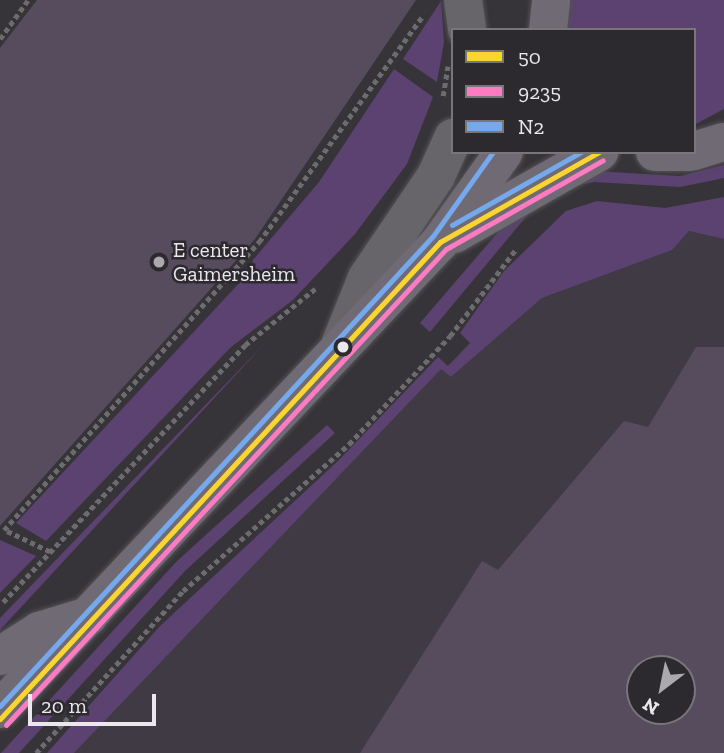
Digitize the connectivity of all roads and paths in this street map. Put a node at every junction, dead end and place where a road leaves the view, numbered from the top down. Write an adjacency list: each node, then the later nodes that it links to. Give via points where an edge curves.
1 (28, 0): 5 (path)
2 (463, 0): 4 (street)
3 (426, 11): 16 (path, via 259,243 4,530)
4 (467, 28)
5 (0, 39)
6 (451, 98): 7 (path, via 443,96)
7 (446, 124): 15 (street, via 436,176 367,278)
8 (724, 142): 9 (main road)
9 (696, 151)
10 (502, 154): 13 (main road)
11 (595, 154): 13 (main road)
12 (525, 239): 21 (path, via 450,336 349,444 183,591)
13 (440, 242): 15 (main road)
14 (325, 279): 16 (path, via 245,345)
15 (340, 345): 18 (main road)
16 (50, 552): 17 (path)
17 (0, 605)
18 (89, 616): 19 (main road, via 39,631); 20 (main road)
19 (0, 656)
20 (3, 710)
21 (36, 753)

